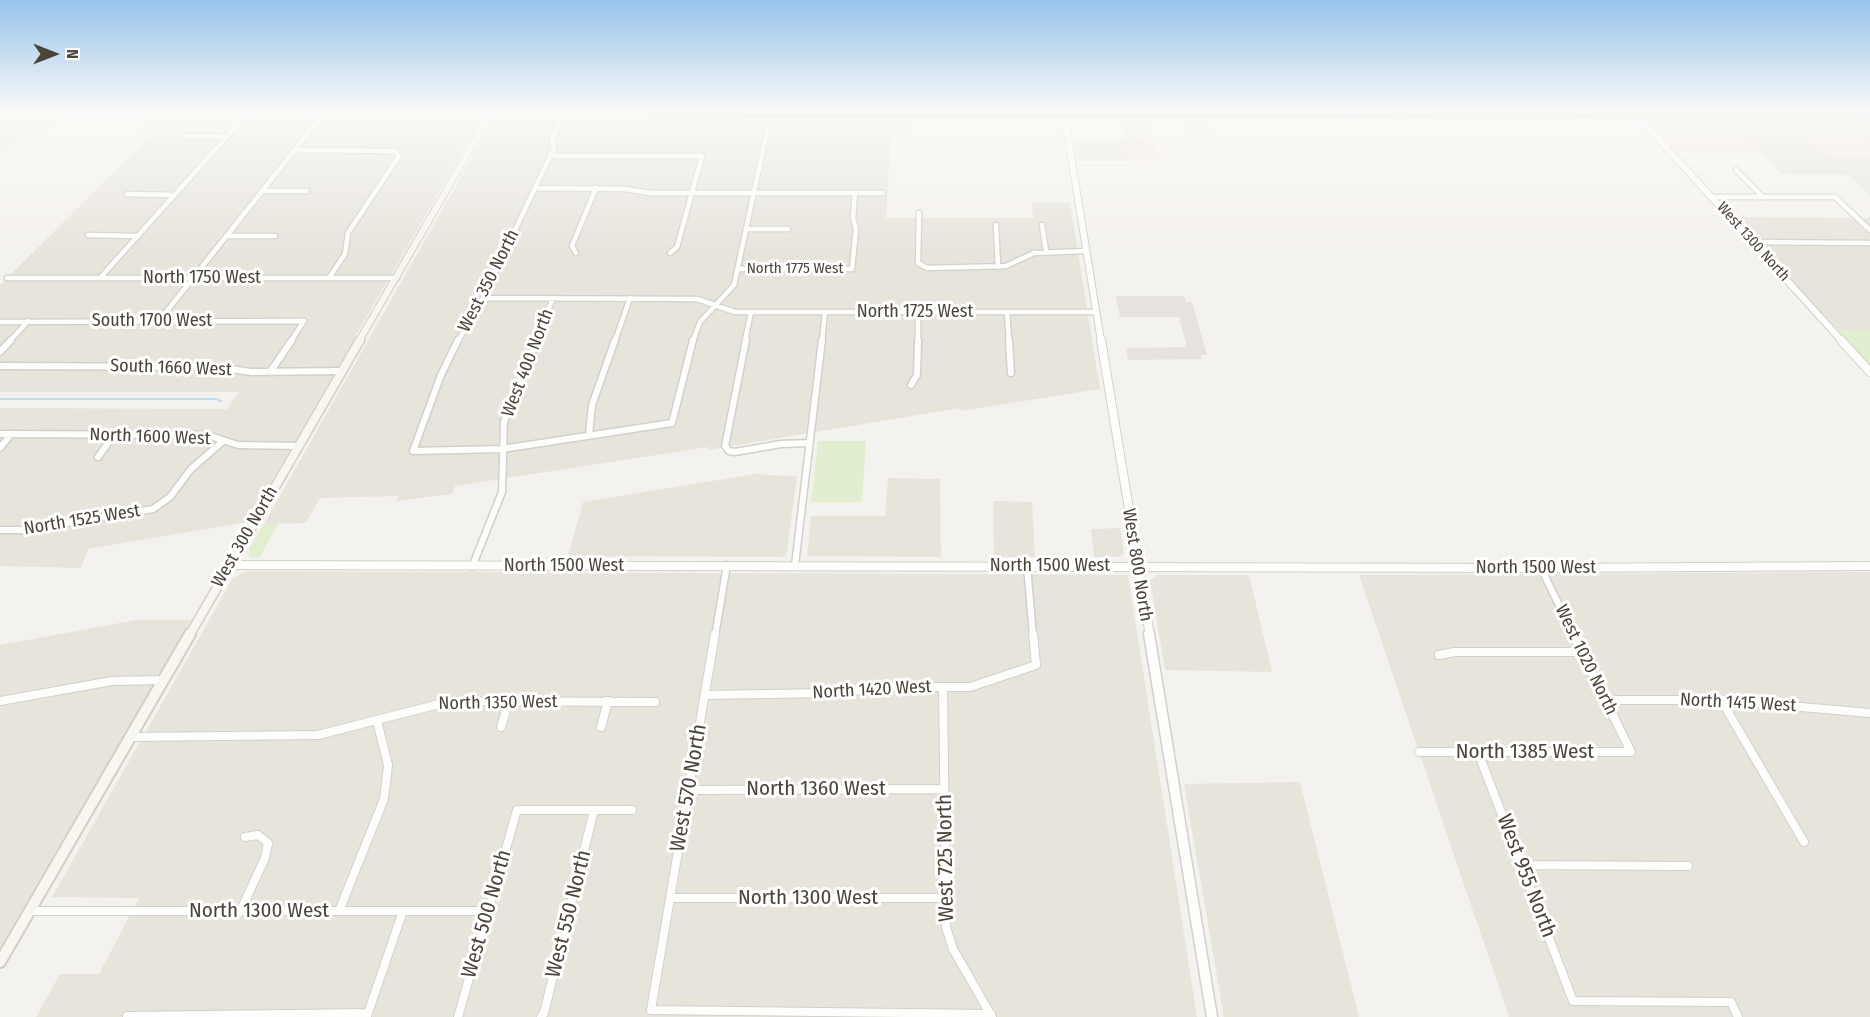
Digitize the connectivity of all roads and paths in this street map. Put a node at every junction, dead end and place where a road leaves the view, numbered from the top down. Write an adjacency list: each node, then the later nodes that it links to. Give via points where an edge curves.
1 (206, 160): 20 (street)
2 (286, 160): 13 (street)
3 (396, 160): 44 (street, via 348,233 345,254)
4 (464, 160): 45 (main road, West 300 North)
5 (548, 160): 11 (street, West 350 North)
6 (701, 160): 15 (street)
7 (761, 160): 16 (street)
8 (1071, 160): 36 (street, West 800 North)
9 (1678, 160): 21 (street, West 1300 North)
10 (1736, 170): 22 (street)
11 (535, 188): 12 (street); 46 (street, West 350 North)
12 (596, 189): 15 (street); 37 (street, via 572,246)
13 (262, 191): 14 (street); 31 (street)
14 (307, 191)
15 (692, 193): 16 (street); 38 (street, via 677,247)
16 (754, 193): 17 (street); 26 (street)
17 (855, 193): 18 (street); 40 (street, North 1775 West, via 852,269)
18 (883, 193)
19 (127, 194): 20 (street)
20 (175, 195): 30 (street)
21 (1711, 197): 22 (street); 33 (street, West 1300 North)
22 (1763, 197): 28 (street, via 1836,197)
23 (919, 213): 39 (street, via 921,266)
24 (996, 225): 39 (street)
25 (1042, 225): 35 (street)
26 (747, 229): 27 (street); 40 (street)
27 (788, 229)
28 (1870, 230)
29 (88, 235): 30 (street)
30 (138, 236): 42 (street)
31 (226, 236): 32 (street); 43 (street)
32 (275, 236)
33 (1752, 242): 34 (street); 62 (street, West 1300 North)
34 (1870, 243)
35 (1046, 251): 36 (street); 39 (street)
36 (1086, 251): 54 (street, West 800 North)
37 (576, 253)
38 (670, 253)
39 (998, 267)
40 (738, 269): 49 (street, via 734,285)
41 (7, 278): 42 (street, North 1750 West)
42 (100, 278): 43 (street, North 1750 West)
43 (193, 278): 44 (street, North 1750 West); 56 (street)
44 (329, 278): 45 (street, North 1750 West)
45 (397, 278): 60 (main road, West 300 North)
46 (483, 298): 47 (street); 73 (street, West 350 North, via 467,322 432,397 413,451)
47 (553, 298): 48 (street); 73 (street, West 400 North, via 504,422)
48 (630, 298): 49 (street, via 697,299); 68 (street, via 592,405)
49 (716, 306): 50 (street, North 1725 West); 68 (street, via 707,311 696,328 672,423)
50 (751, 312): 51 (street, North 1725 West); 70 (street, via 726,446 735,452)
51 (825, 312): 52 (street, North 1725 West); 70 (street)
52 (918, 312): 53 (street, North 1725 West); 64 (street, via 917,375)
53 (1007, 312): 54 (street, North 1725 West); 63 (street)
54 (1096, 312): 80 (street, West 800 North)
55 (28, 321): 56 (street, South 1700 West); 57 (street, South 1700 West); 58 (street)
56 (159, 321): 61 (street, South 1700 West, via 304,321)
57 (0, 322)
58 (0, 352)
59 (0, 366): 61 (street, South 1660 West, via 217,367)
60 (343, 371): 61 (street, South 1660 West); 71 (main road, West 300 North)
61 (270, 372)
62 (1870, 372)
63 (1011, 373)
64 (911, 385)
65 (0, 434): 66 (street, North 1600 West)
66 (11, 434): 67 (street, North 1600 West); 72 (street)
67 (114, 435): 69 (street, North 1600 West, via 207,435); 74 (street)
68 (589, 435): 73 (street)
69 (224, 441): 71 (street, North 1600 West, via 238,445); 75 (street, North 1525 West, via 194,466 170,500 153,509 23,530)
70 (810, 443): 78 (street)
71 (298, 446): 76 (main road, West 300 North)
72 (0, 448)
73 (502, 449): 82 (street, West 400 North, via 502,492)
74 (98, 457)
75 (0, 530)
76 (229, 565): 82 (street, North 1500 West); 86 (main road, West 300 North)
77 (727, 565): 78 (street, North 1500 West); 82 (street, North 1500 West); 88 (street, West 570 North)
78 (795, 565): 79 (street, North 1500 West)
79 (1027, 566): 80 (street, North 1500 West); 87 (street, North 1420 West, via 1036,665 970,687)
80 (1137, 566): 83 (street, North 1500 West); 124 (street, West 800 North)
81 (1870, 566): 83 (street, North 1500 West)
82 (472, 567)
83 (1541, 568): 84 (street, West 1020 North)
84 (1583, 652): 85 (street); 89 (street, West 1020 North)
85 (1439, 655)
86 (163, 680): 91 (street, via 112,681); 99 (main road, West 300 North)
87 (943, 687): 88 (street, North 1420 West); 103 (street, West 725 North)
88 (705, 694): 104 (street, West 570 North)
89 (1606, 699): 90 (street, North 1415 West); 102 (street, West 1020 North)
90 (1722, 700): 95 (street, North 1415 West); 108 (street)
91 (0, 701)
92 (509, 701): 93 (street, North 1350 West); 96 (street, North 1350 West, via 421,705); 97 (street)
93 (608, 701): 94 (street, North 1350 West); 98 (street)
94 (655, 702)
95 (1870, 713)
96 (377, 721): 99 (street, North 1350 West, via 318,735); 114 (street, via 388,765 384,800)
97 (501, 727)
98 (602, 727)
99 (130, 737): 113 (main road, West 300 North)
100 (1419, 752): 101 (street, North 1385 West)
101 (1478, 752): 102 (street, North 1385 West); 109 (street, West 955 North)
102 (1631, 752)
103 (944, 789): 104 (street, North 1360 West); 112 (street, West 725 North)
104 (688, 790): 111 (street, West 570 North)
105 (594, 810): 106 (street); 116 (street, West 500 North, via 517,810); 123 (street, West 550 North)
106 (632, 810)
107 (245, 837): 117 (street, via 258,835 268,843)
108 (1804, 842)
109 (1521, 866): 110 (street); 125 (street, West 955 North, via 1573,1001 1731,1002)
110 (1688, 866)
111 (670, 898): 112 (street, North 1300 West); 120 (street, West 570 North, via 651,1010)
112 (946, 898): 120 (street, West 725 North, via 946,927 953,949)
113 (29, 911): 117 (street, North 1300 West); 118 (main road, West 300 North)
114 (339, 911): 115 (street, North 1300 West); 117 (street, North 1300 West)
115 (403, 911): 116 (street, North 1300 West); 119 (street)
116 (489, 911): 122 (street, West 500 North)
117 (240, 912)
118 (0, 962)
119 (367, 1015): 121 (street)
120 (992, 1015)
121 (127, 1016)
122 (458, 1017)
123 (541, 1017)
124 (1212, 1017)
125 (1738, 1017)

